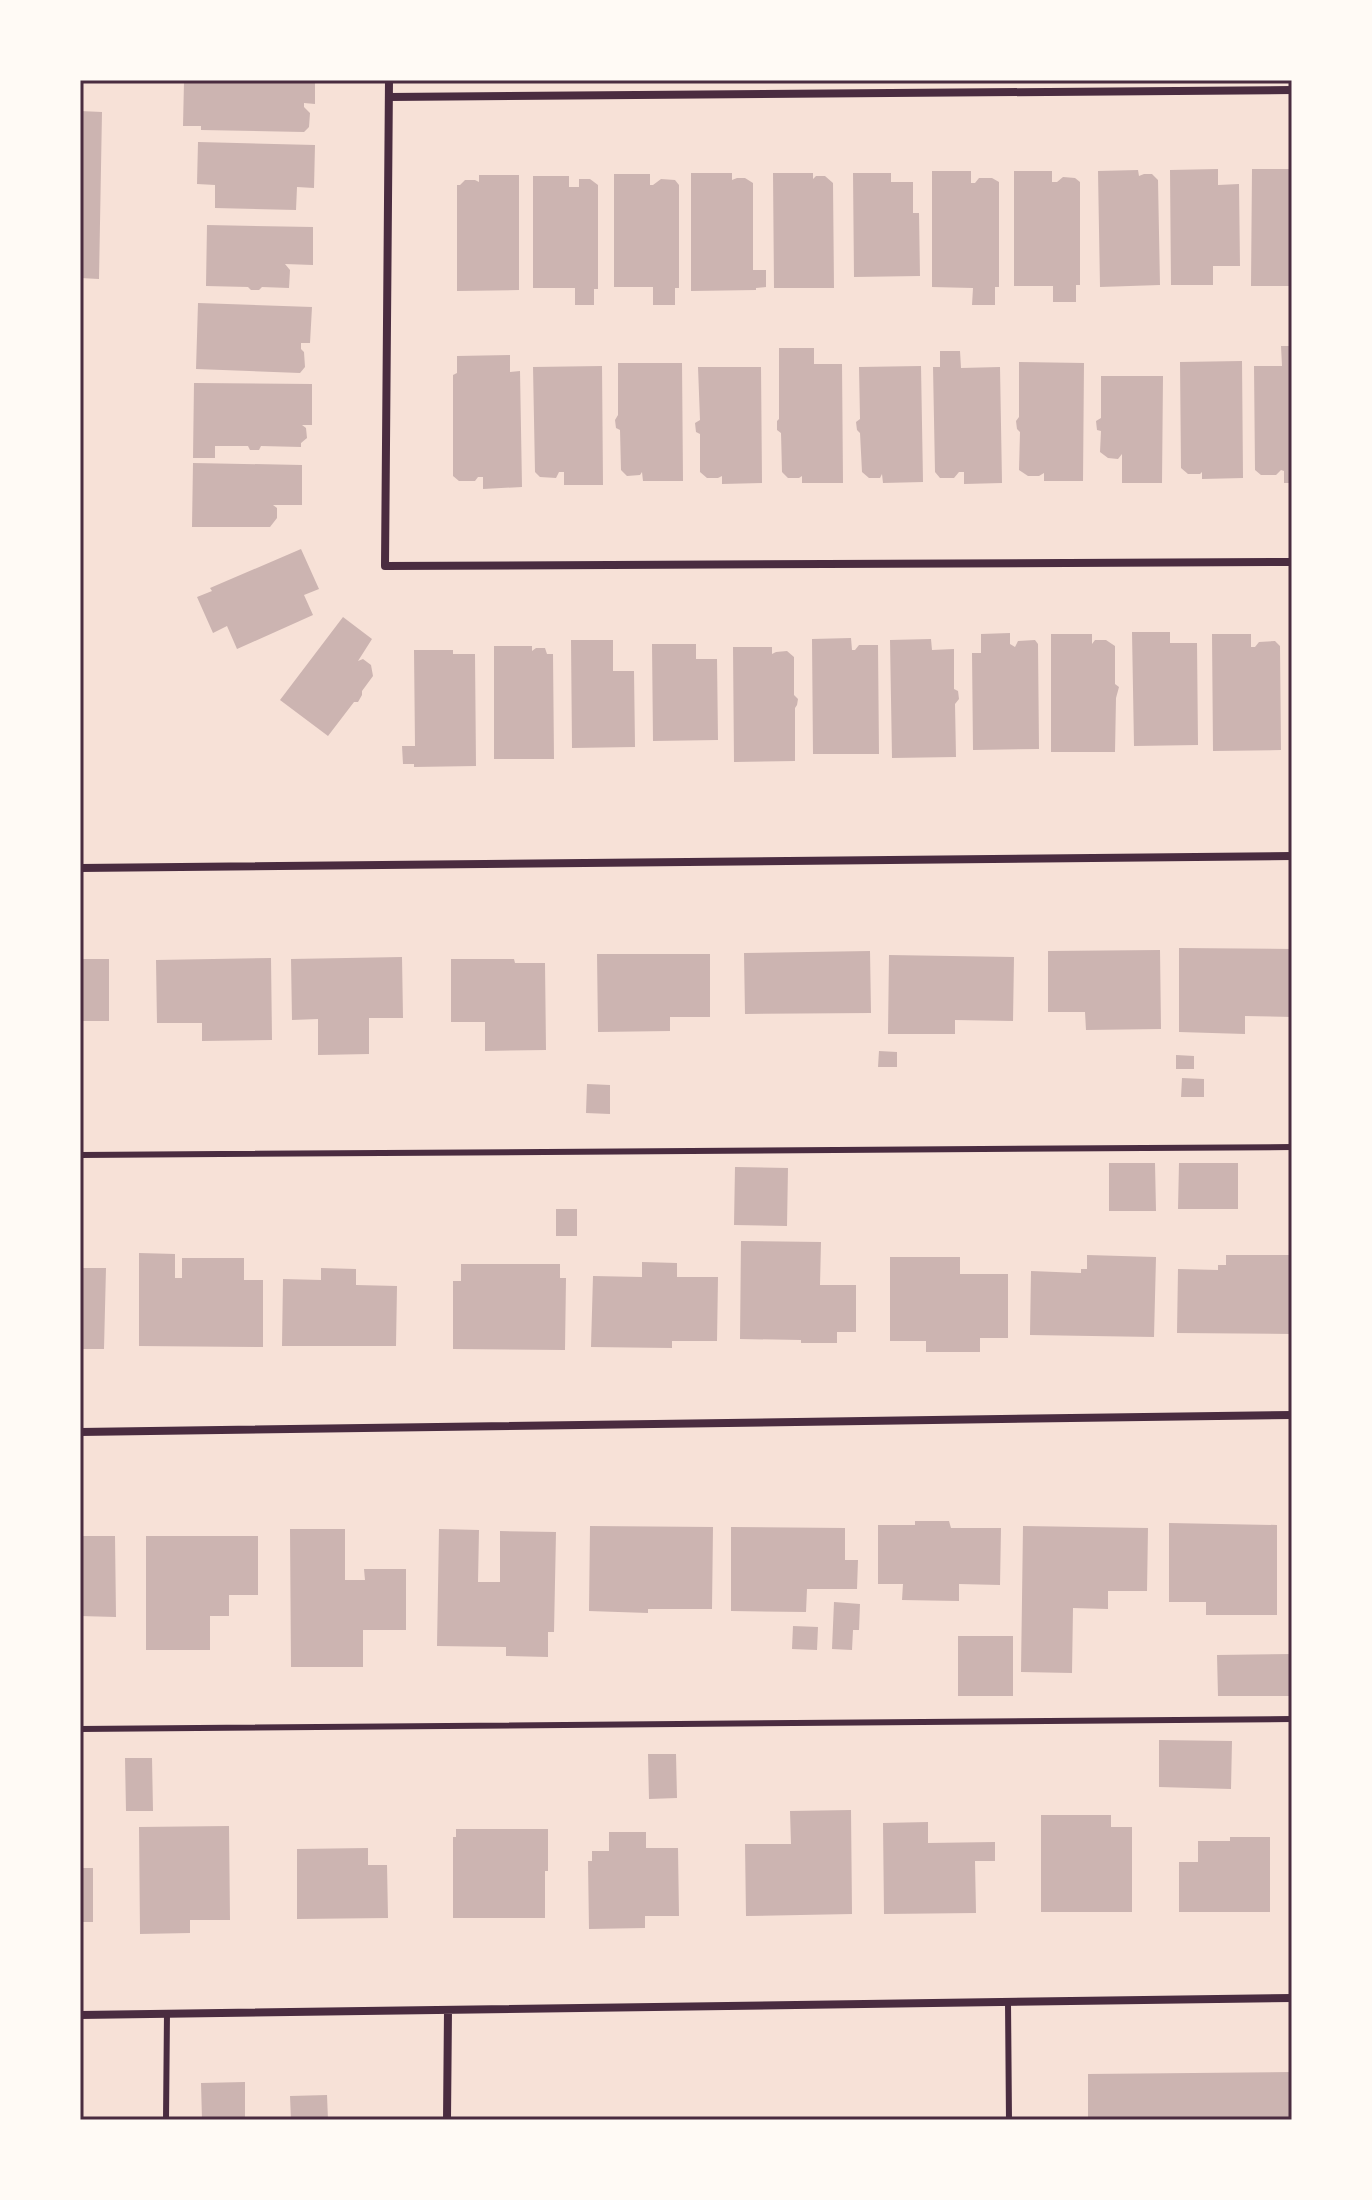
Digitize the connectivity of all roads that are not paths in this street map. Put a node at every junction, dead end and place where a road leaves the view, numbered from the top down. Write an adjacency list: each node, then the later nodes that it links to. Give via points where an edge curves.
1 (389, 80): 3 (street)
2 (1292, 90): 3 (street)
3 (389, 97): 4 (street, via 385,566)
4 (1292, 562)
5 (1292, 856): 6 (street)
6 (80, 868)
7 (1292, 1147): 8 (lane)
8 (80, 1155)
9 (1292, 1415): 10 (street)
10 (80, 1432)
11 (1292, 1719): 12 (lane)
12 (80, 1729)
13 (1292, 1998): 14 (street)
14 (1008, 2002): 15 (street); 20 (lane)
15 (448, 2010): 16 (street); 19 (street)
16 (167, 2013): 17 (street); 18 (lane)
17 (80, 2015)
18 (166, 2120)
19 (447, 2120)
20 (1009, 2120)

